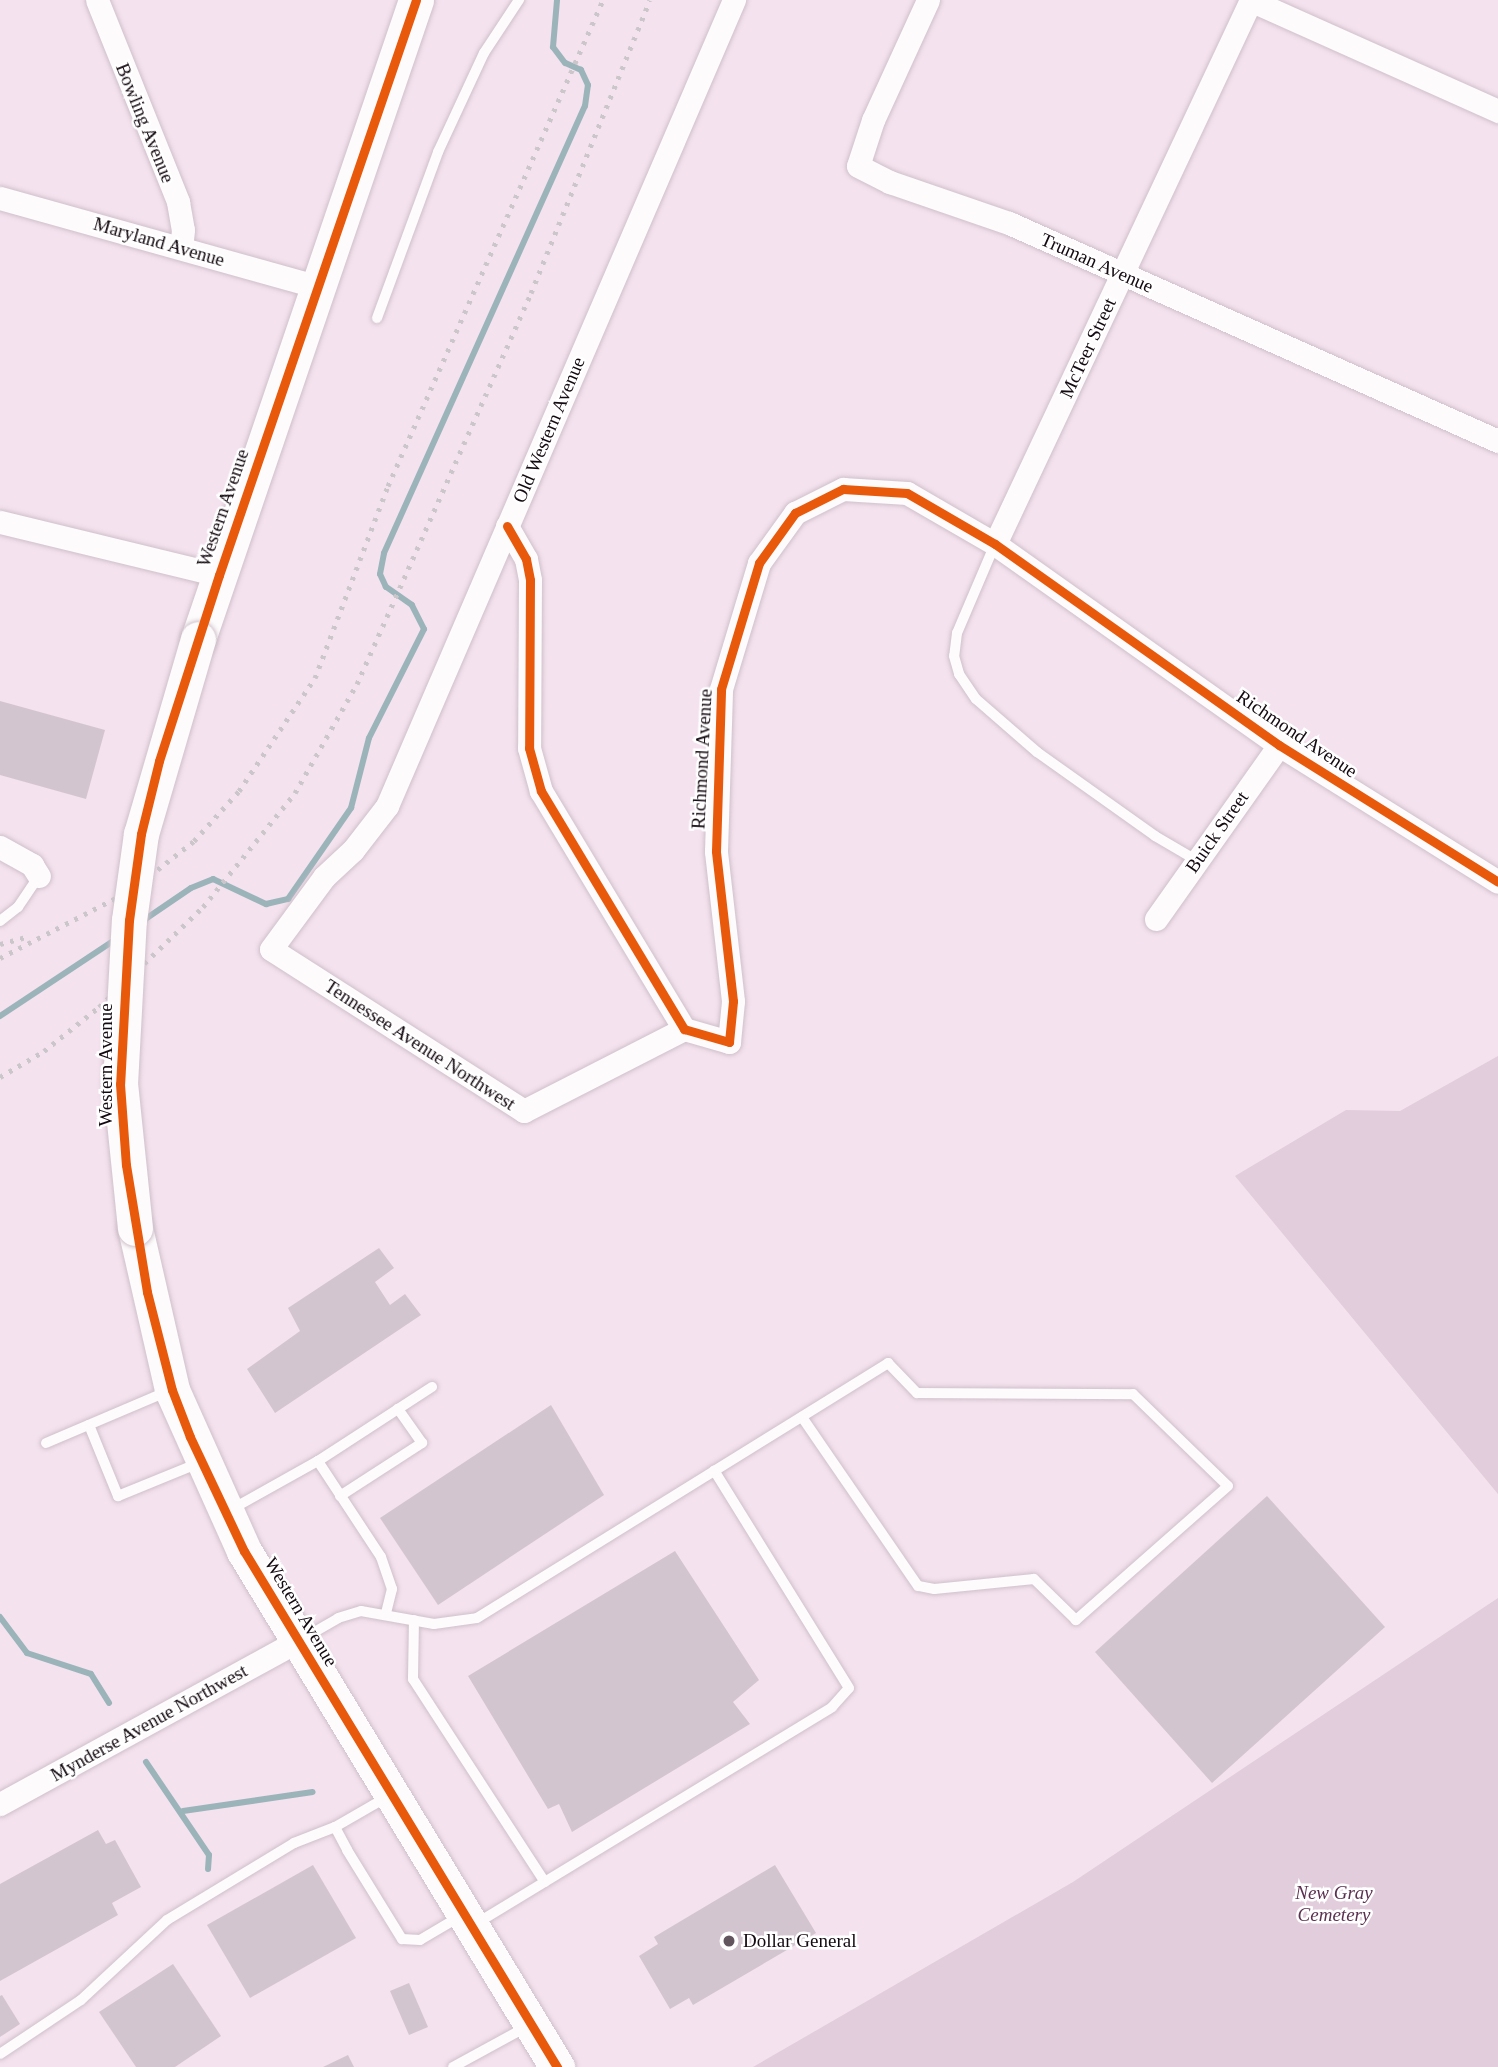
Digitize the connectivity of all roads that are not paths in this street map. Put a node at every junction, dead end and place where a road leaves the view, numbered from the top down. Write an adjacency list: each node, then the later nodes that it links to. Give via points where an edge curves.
1 (97, 0): 9 (street, Bowling Avenue, via 177,202 183,230)
2 (416, 0): 11 (main road, Western Avenue)
3 (520, 0): 12 (lane, via 484,53 438,152)
4 (734, 0): 15 (street, Old Western Avenue)
5 (928, 0): 10 (street, Truman Avenue, via 873,120 858,166 890,182 1009,223)
6 (1250, 0): 7 (street); 10 (street, McTeer Street)
7 (1498, 111)
8 (0, 198): 9 (street, Maryland Avenue)
9 (181, 248): 11 (street, Maryland Avenue)
10 (1123, 274): 13 (street, Truman Avenue); 16 (street, McTeer Street)
11 (318, 287): 17 (main road, Western Avenue)
12 (377, 318)
13 (1498, 441)
14 (0, 522): 17 (street)
15 (507, 526): 25 (street, Old Western Avenue, via 387,806 353,850 324,877); 26 (street, via 526,559 530,580 529,748 541,792)
16 (995, 544): 18 (street, Richmond Avenue); 20 (lane, via 957,633 954,656 959,674 976,699 1037,752); 26 (street, Richmond Avenue, via 907,493 843,489 794,513 759,563 721,689 716,851 733,1001 729,1042)
17 (219, 575): 28 (main road, Western Avenue, bridge, via 144,822 129,919 120,1084 135,1228)
18 (1279, 745): 20 (street, Buick Street); 22 (street, Richmond Avenue)
19 (0, 847): 21 (street, via 32,865)
20 (1196, 860): 23 (street, Buick Street)
21 (39, 876): 24 (lane, via 18,907)
22 (1498, 883)
23 (1156, 919)
24 (0, 921)
25 (271, 949): 26 (street, Tennessee Avenue Northwest, via 524,1111)
26 (684, 1029)
27 (432, 1387): 29 (lane)
28 (172, 1390): 31 (lane); 34 (main road, Western Avenue)
29 (398, 1409): 33 (lane); 36 (lane, via 422,1443)
30 (802, 1417): 30 (lane, via 888,1363 918,1393 1133,1394 1228,1486 1076,1620 1034,1579 934,1589 918,1586); 35 (lane)
31 (89, 1425): 32 (lane); 34 (lane, via 118,1496)
32 (46, 1443)
33 (318, 1461): 36 (lane); 37 (lane)
34 (202, 1462): 37 (main road, Western Avenue)
35 (714, 1470): 39 (lane, via 477,1618 447,1624); 44 (lane, via 849,1688 832,1707)
36 (340, 1496): 38 (lane, via 381,1557 392,1590)
37 (226, 1513): 40 (main road, Western Avenue)
38 (386, 1613): 39 (lane); 40 (lane, via 360,1611 338,1618)
39 (414, 1620): 44 (lane, via 413,1679)
40 (298, 1642): 41 (main road, Western Avenue); 42 (street, Mynderse Avenue Northwest)
41 (392, 1794): 43 (lane); 45 (main road, Western Avenue)
42 (0, 1804)
43 (335, 1827): 45 (lane, via 402,1938 420,1940); 47 (lane, via 293,1843 167,1920 81,2000)
44 (544, 1882): 45 (lane)
45 (467, 1920): 46 (main road, Western Avenue)
46 (531, 2025): 48 (lane); 50 (main road, Western Avenue)
47 (0, 2054)
48 (470, 2063): 49 (lane)
49 (453, 2067)
50 (558, 2067)

